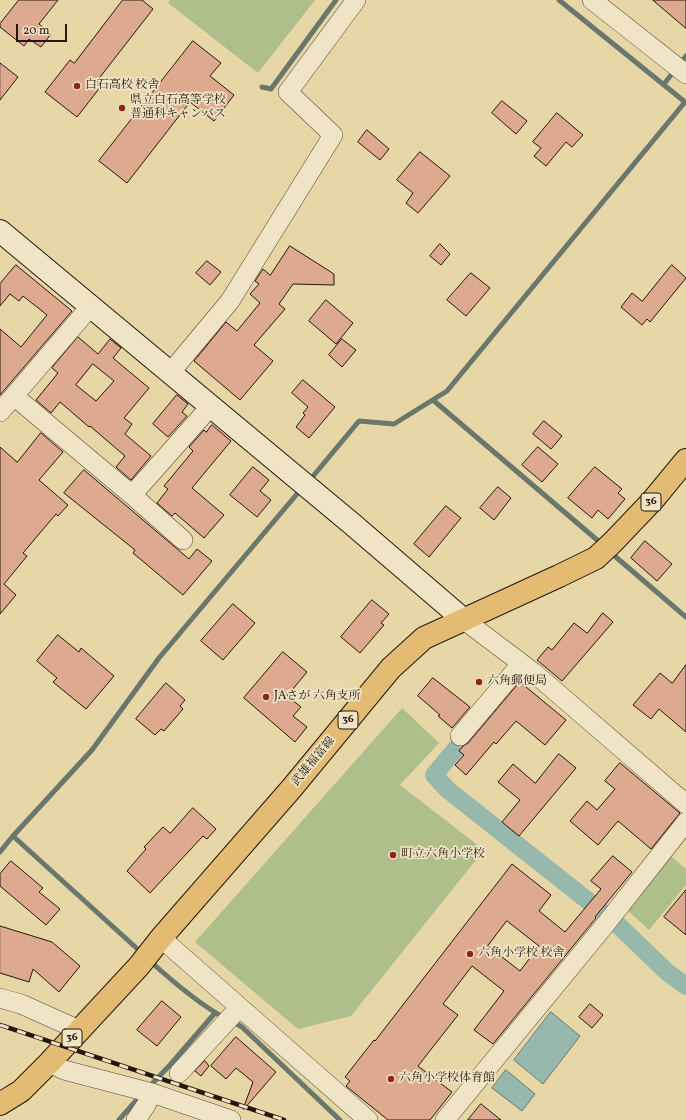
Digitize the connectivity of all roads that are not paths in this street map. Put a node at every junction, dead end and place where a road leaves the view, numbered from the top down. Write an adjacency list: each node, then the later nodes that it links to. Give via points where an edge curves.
1 (356, 0): 6 (street, via 288,92 333,135 230,301)
2 (592, 0): 3 (street)
3 (680, 69)
4 (0, 232): 5 (street)
5 (90, 307): 6 (street); 7 (street)
6 (170, 373): 8 (street)
7 (14, 396): 9 (street); 11 (street)
8 (210, 407): 11 (street); 13 (street)
9 (0, 412)
10 (686, 460): 13 (main road, 武雄福富線 / 36, via 653,500 596,558)
11 (132, 495): 12 (street)
12 (183, 540)
13 (464, 620): 14 (street); 18 (main road, 武雄福富線 / 36, via 424,638 391,668)
14 (527, 668): 15 (street); 16 (street)
15 (460, 736)
16 (686, 804)
17 (686, 822): 29 (street, via 605,925)
18 (157, 944): 20 (street); 21 (main road, 武雄福富線 / 36)
19 (0, 998): 21 (street, via 21,1004)
20 (237, 1010): 23 (street); 28 (street)
21 (79, 1030): 22 (main road, 武雄福富線 / 36)
22 (50, 1063): 24 (street, via 64,1070); 25 (main road, 武雄福富線 / 36, via 21,1091)
23 (179, 1073)
24 (145, 1091): 26 (street, via 146,1105); 27 (street)
25 (0, 1104)
26 (136, 1120)
27 (231, 1120)
28 (368, 1120)
29 (444, 1120)

